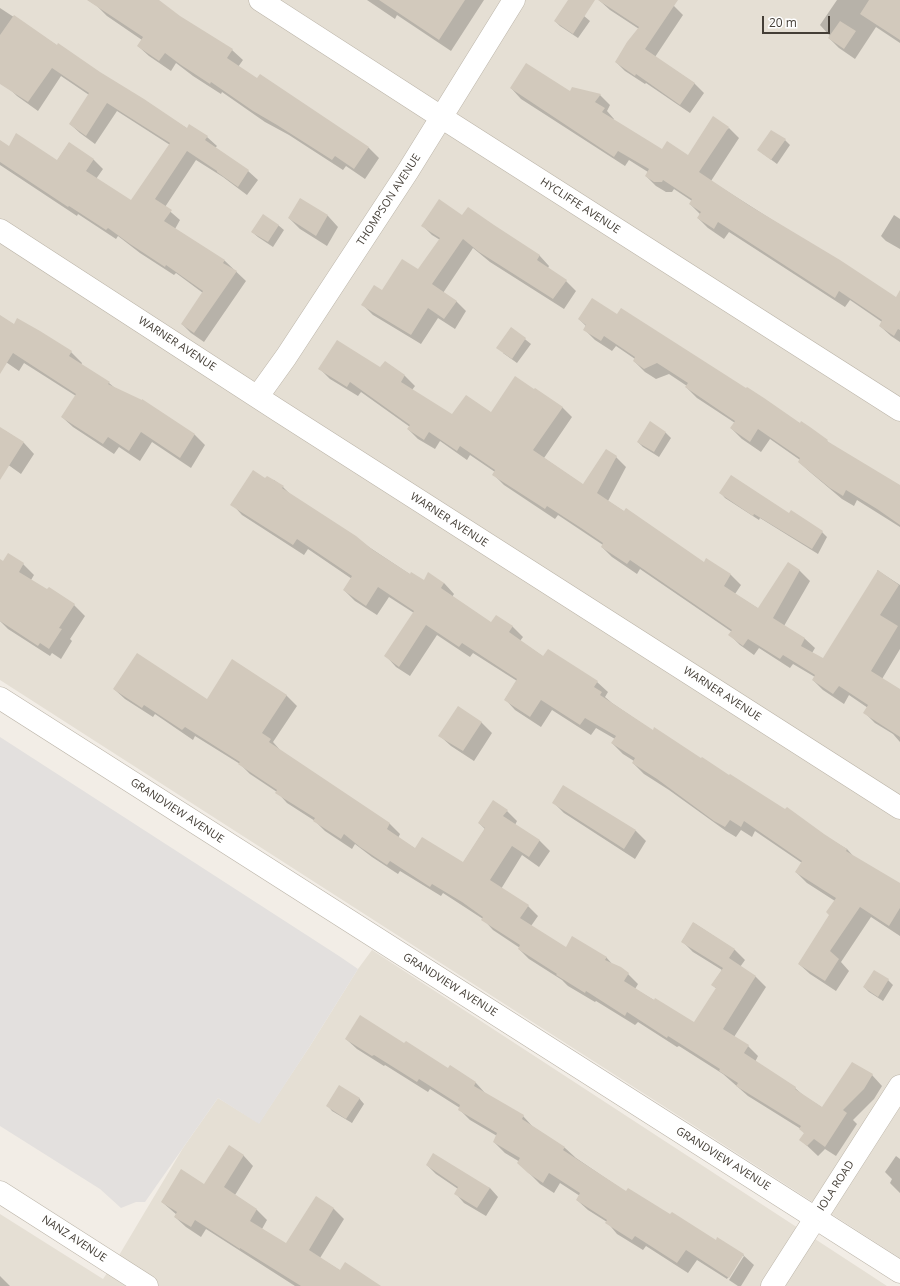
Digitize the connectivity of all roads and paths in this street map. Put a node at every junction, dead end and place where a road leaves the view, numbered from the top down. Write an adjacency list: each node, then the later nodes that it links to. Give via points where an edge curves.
1 (260, 0): 3 (street, HYCLIFFE AVENUE)
2 (514, 0): 3 (street, THOMPSON AVENUE)
3 (441, 117): 5 (street, THOMPSON AVENUE, via 291,351); 6 (street, HYCLIFFE AVENUE)
4 (0, 230): 5 (street, WARNER AVENUE)
5 (258, 396): 8 (street, WARNER AVENUE)
6 (900, 410)
7 (0, 698): 11 (street, GRANDVIEW AVENUE)
8 (900, 808)
9 (900, 1086): 11 (street, IOLA ROAD)
10 (0, 1192): 13 (street, NANZ AVENUE)
11 (816, 1218): 12 (street, GRANDVIEW AVENUE); 14 (street, IOLA ROAD)
12 (900, 1272)
13 (147, 1286)
14 (772, 1286)

